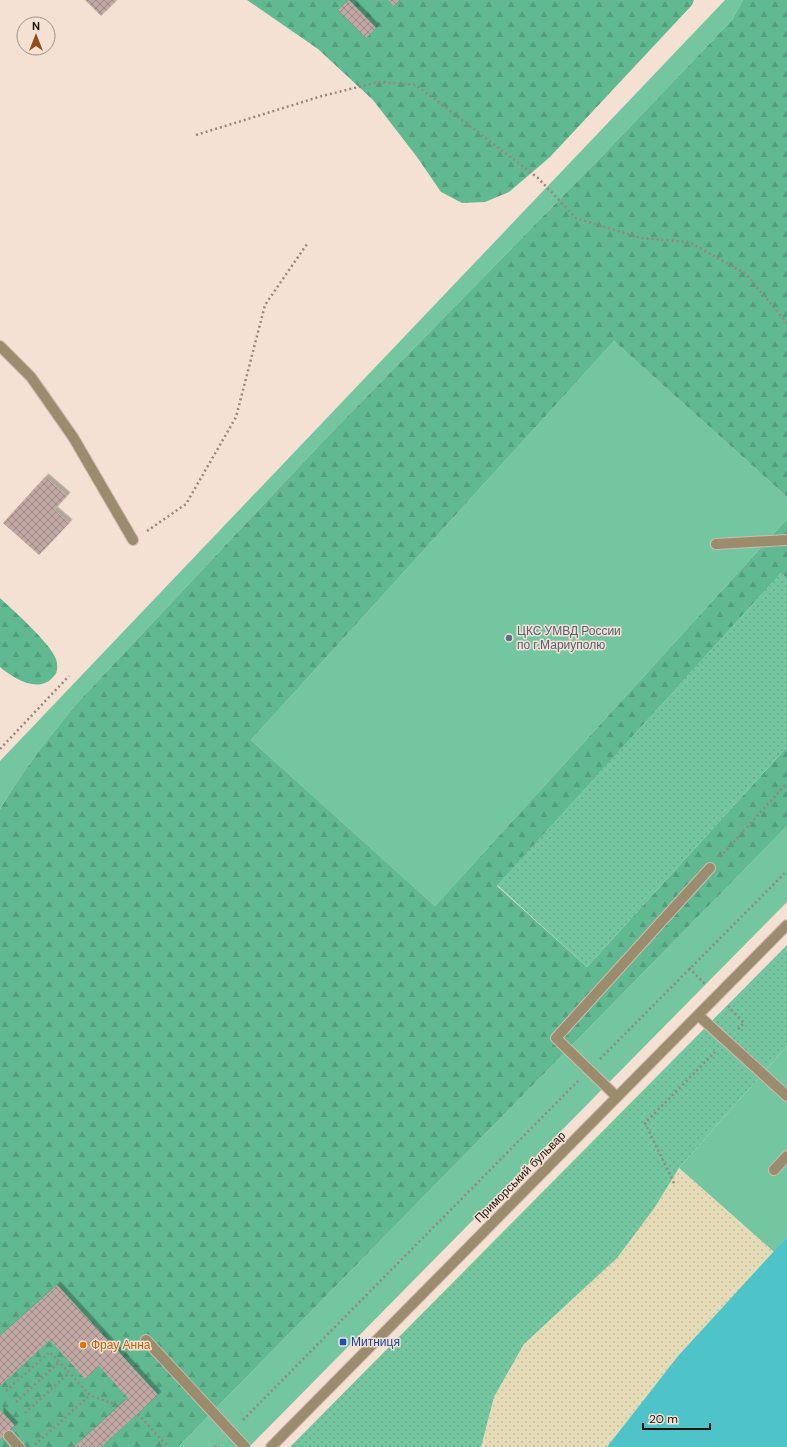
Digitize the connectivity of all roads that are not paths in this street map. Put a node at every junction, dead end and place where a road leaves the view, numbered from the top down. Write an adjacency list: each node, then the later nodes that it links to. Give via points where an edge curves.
1 (0, 346): 2 (street, via 31,377 73,437)
2 (133, 540)
3 (787, 540): 4 (street)
4 (716, 544)
5 (710, 868): 9 (street, via 556,1038)
6 (787, 925): 7 (street, Приморський бульвар)
7 (698, 1015): 8 (street); 9 (street, Приморський бульвар)
8 (787, 1096)
9 (617, 1097): 16 (street, Приморський бульвар)
10 (787, 1156): 11 (street)
11 (774, 1170)
12 (146, 1340): 15 (street)
13 (9, 1436): 14 (street)
14 (19, 1447)
15 (245, 1447)
16 (271, 1447)

